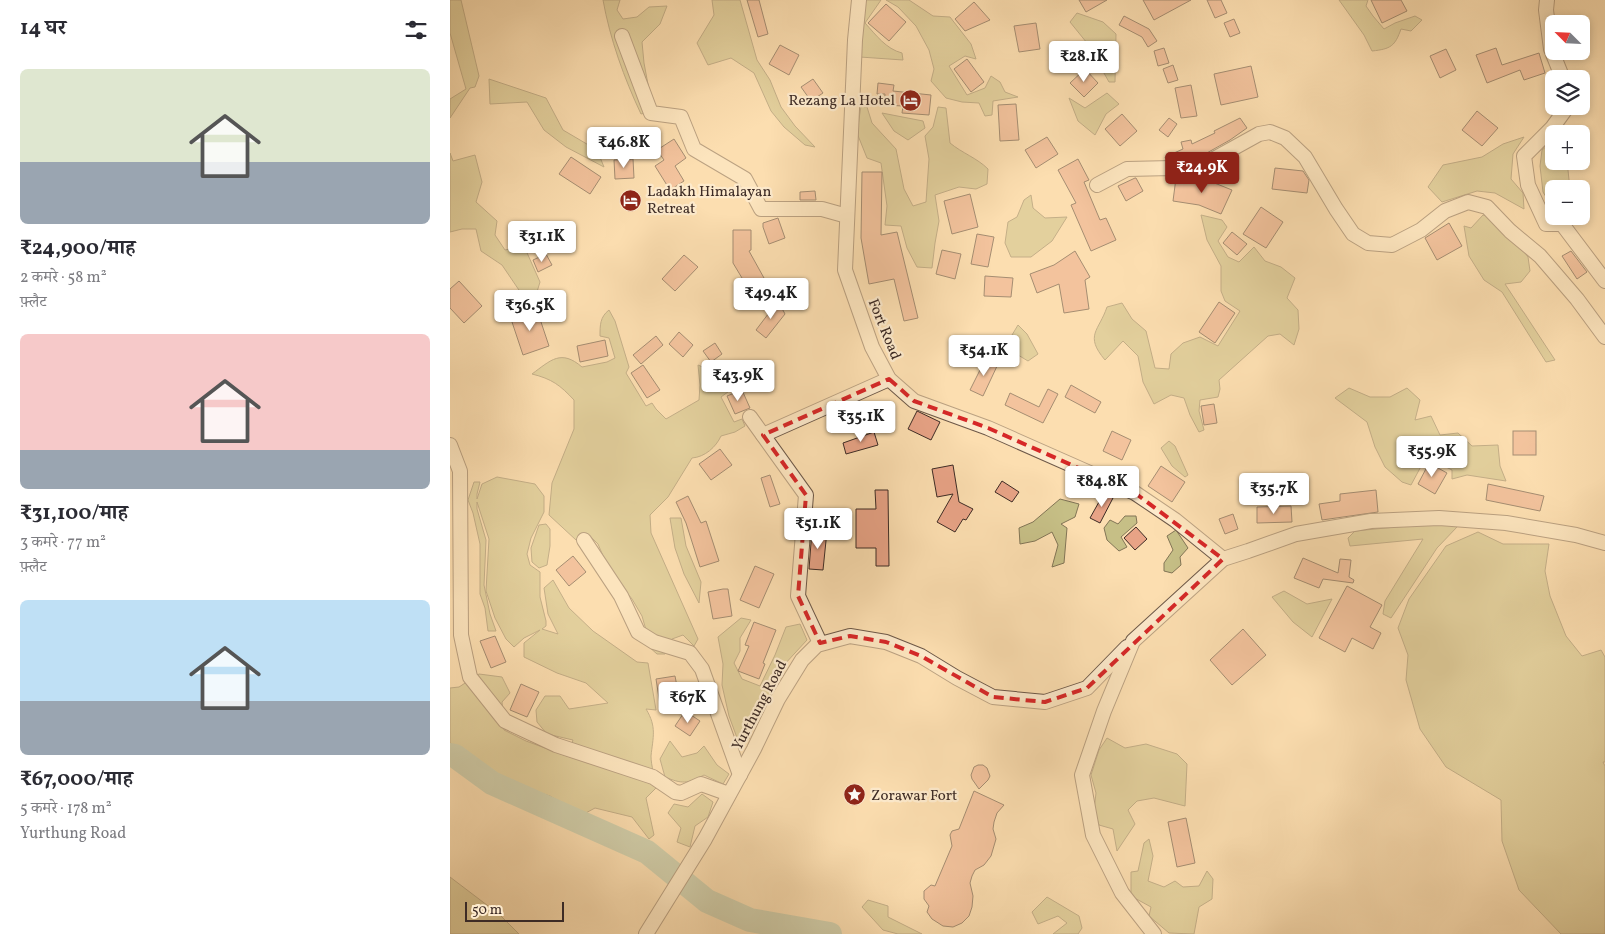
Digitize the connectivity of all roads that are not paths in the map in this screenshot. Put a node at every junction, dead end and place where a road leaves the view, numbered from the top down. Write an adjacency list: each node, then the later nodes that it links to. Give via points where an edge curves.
1 (858, 0): 7 (street, Fort Road)
2 (1547, 0): 4 (street, via 1551,49)
3 (622, 36): 7 (street, via 651,113 681,117 694,148 745,179 761,209 822,208)
4 (1559, 70)
5 (1561, 115): 8 (street, via 1524,156 1528,185 1546,224 1562,224)
6 (1098, 186): 9 (street, via 1127,169 1194,170 1259,134 1270,132 1285,138 1305,157 1353,234 1368,243 1392,245 1421,230 1445,210 1468,202 1487,207 1540,256)
7 (847, 216): 10 (street, Fort Road, via 845,270 872,347)
8 (1605, 281)
9 (1605, 337)
10 (889, 379): 12 (street); 16 (street, Fort Road, via 914,401 988,428 1135,493 1175,520)
11 (750, 417): 12 (street)
12 (763, 435): 18 (street, via 806,495 798,596)
13 (450, 445): 20 (street, via 460,471 461,635 470,676 505,721 556,745 653,777 675,792 682,794 701,784)
14 (584, 540): 19 (street, via 621,596 638,632 654,642 690,653 702,669)
15 (1605, 543): 16 (street, via 1506,523 1439,518 1371,521 1296,534)
16 (1222, 559): 17 (street)
17 (1133, 641): 18 (street, via 1087,688 1045,702 992,697 920,656 886,642 850,636); 22 (street, via 1082,776 1093,835 1122,893)
18 (820, 643): 19 (street, Yurthung Road, via 802,660 778,699)
19 (740, 775): 20 (street, Yurthung Road)
20 (729, 794): 21 (street, Yurthung Road)
21 (646, 934)
22 (1154, 934)

